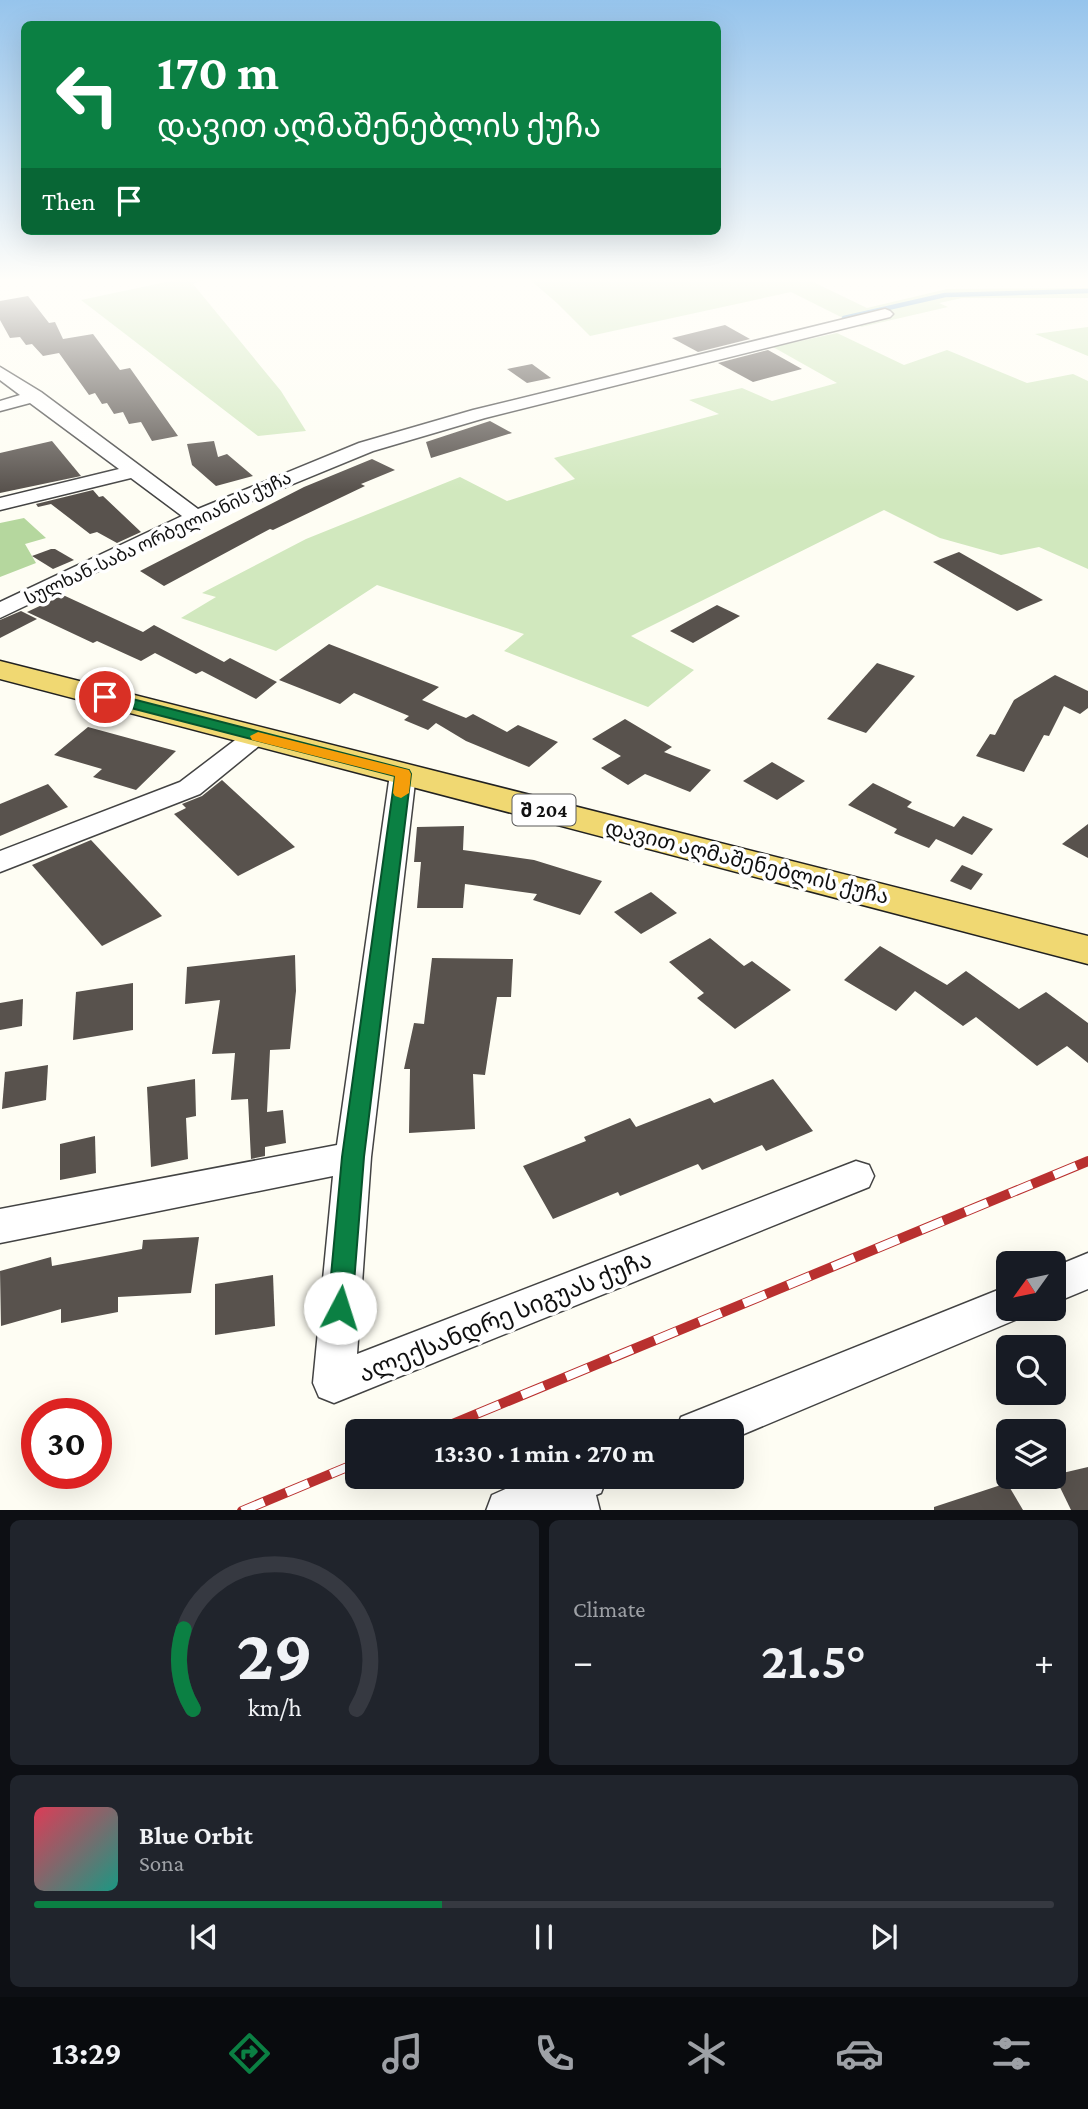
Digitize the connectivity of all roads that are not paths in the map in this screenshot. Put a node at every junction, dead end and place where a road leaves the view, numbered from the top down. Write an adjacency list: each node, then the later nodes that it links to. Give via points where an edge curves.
1 (741, 349): 7 (street, სულხან-საბა ორბელიანის ქუჩა, via 467,417 366,447)
2 (0, 372): 3 (street)
3 (35, 396): 4 (street); 5 (street)
4 (0, 406)
5 (136, 471): 6 (street); 7 (street)
6 (0, 505)
7 (196, 517): 8 (street, სულხან-საბა ორბელიანის ქუჩა)
8 (0, 611)
9 (0, 670): 10 (main road, დავით აღმაშენებლის ქუჩა / შ 204)
10 (257, 736): 11 (main road, დავით აღმაშენებლის ქუჩა / შ 204); 12 (street, via 190,788)
11 (403, 774): 13 (main road, დავით აღმაშენებლის ქუჩა / შ 204); 14 (street, ალექსანდრე სიგუას ქუჩა)
12 (0, 862)
13 (1088, 950)
14 (353, 1157): 15 (street, ალექსანდრე სიგუას ქუჩა, via 334,1383); 16 (street)
15 (856, 1176)
16 (0, 1226)
17 (1088, 1271): 18 (street)
18 (1066, 1280)
19 (996, 1309): 20 (street)
20 (728, 1419)
21 (578, 1490): 22 (street)
22 (508, 1510)

